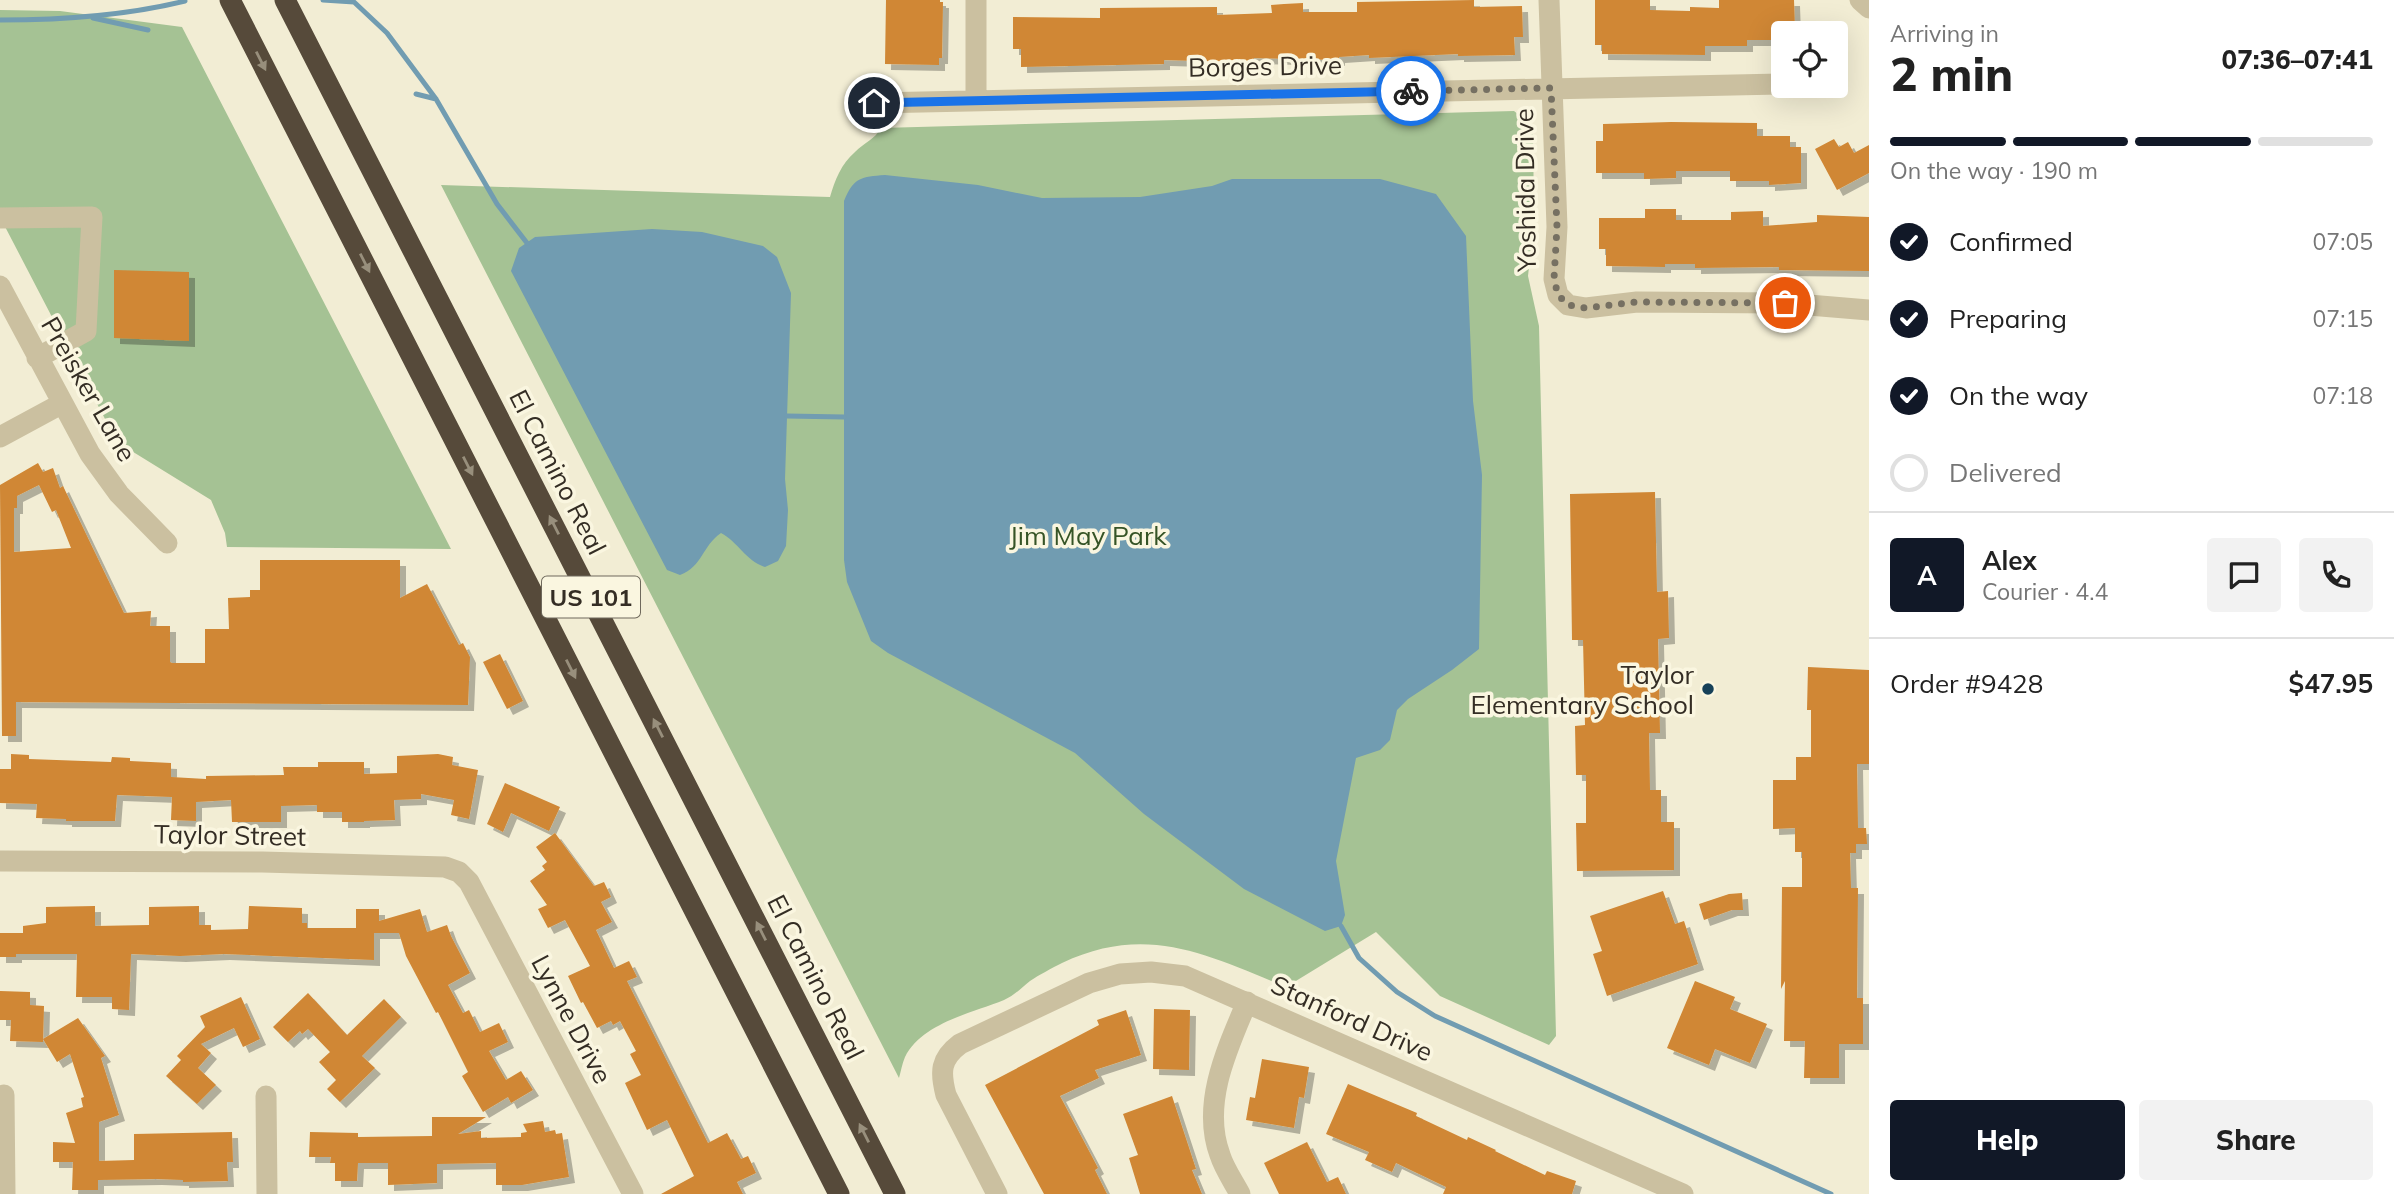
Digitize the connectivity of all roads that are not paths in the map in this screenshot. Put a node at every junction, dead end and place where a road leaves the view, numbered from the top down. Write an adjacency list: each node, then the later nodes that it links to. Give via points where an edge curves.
1 (230, 0): 26 (highway, US 101, one-way to 26)
2 (285, 0): 27 (highway, El Camino Real / US 101, one-way to 2)
3 (976, 0): 9 (street)
4 (1549, 0): 8 (street, Yoshida Drive)
5 (1860, 0): 6 (street)
6 (1869, 8)
7 (1771, 84): 8 (street, Borges Drive)
8 (1551, 88): 9 (street, Borges Drive); 13 (street, Yoshida Drive, via 1557,227 1554,279 1558,295 1568,305 1785,303)
9 (976, 101): 10 (street, Borges Drive)
10 (874, 103)
11 (0, 218): 14 (street, via 92,217 86,331)
12 (0, 286): 14 (street, Preisker Lane)
13 (1869, 310)
14 (37, 358): 15 (street, Preisker Lane)
15 (61, 404): 16 (street); 17 (street, Preisker Lane, via 119,494)
16 (0, 437)
17 (167, 543)
18 (0, 861): 19 (street, Taylor Street, via 445,867)
19 (459, 872): 25 (street, Lynne Drive, via 469,882)
20 (1247, 1002): 28 (street, Stanford Drive, via 1185,976 1120,974 1089,983 950,1051 942,1065 946,1095); 29 (street, via 1218,1079 1213,1119 1220,1157); 30 (street, Stanford Drive)
21 (4, 1095): 23 (street)
22 (267, 1096): 24 (street)
23 (5, 1194)
24 (267, 1194)
25 (633, 1194)
26 (839, 1194)
27 (895, 1194)
28 (997, 1194)
29 (1240, 1194)
30 (1683, 1194)

